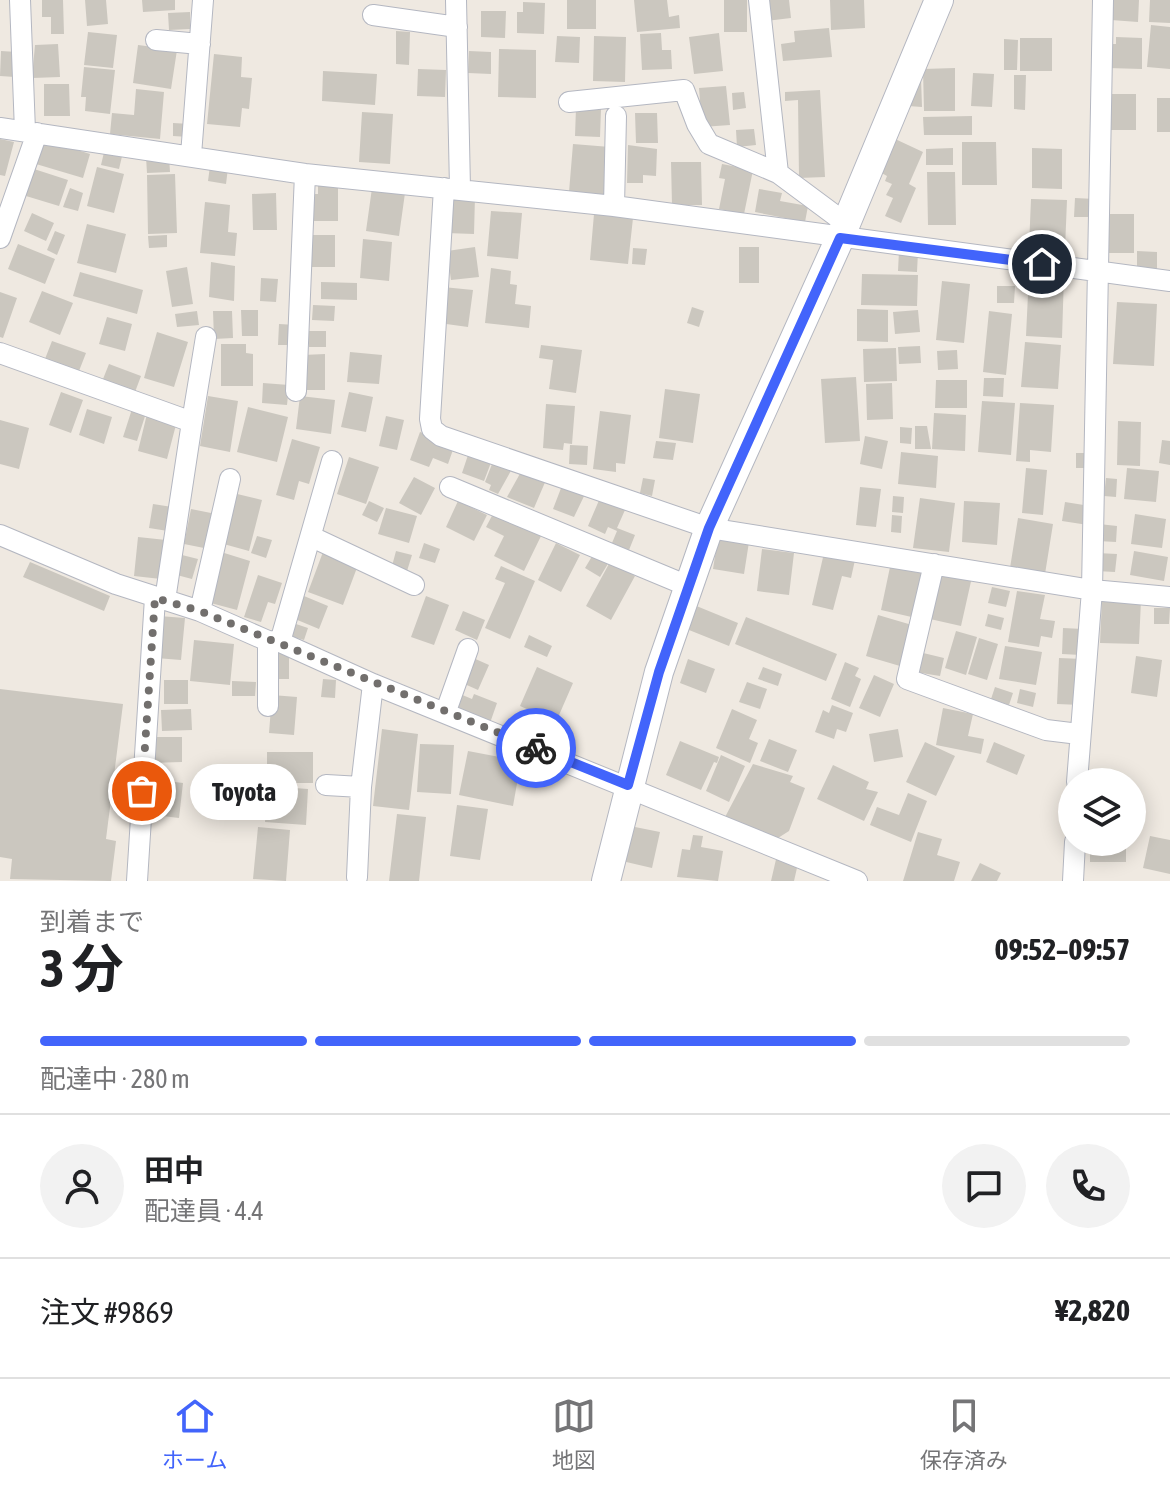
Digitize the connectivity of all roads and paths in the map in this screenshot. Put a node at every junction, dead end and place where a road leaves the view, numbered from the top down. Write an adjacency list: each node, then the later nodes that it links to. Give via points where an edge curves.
1 (20, 0): 14 (street)
2 (203, 0): 10 (street)
3 (456, 0): 8 (street)
4 (759, 0): 16 (street)
5 (939, 0): 20 (street)
6 (1103, 0): 22 (street)
7 (373, 15): 8 (street)
8 (457, 27): 18 (street)
9 (156, 40): 10 (street)
10 (200, 44): 15 (street)
11 (569, 102): 16 (street, via 684,90 709,144)
12 (616, 116): 19 (street)
13 (0, 128): 14 (street)
14 (31, 132): 15 (street); 21 (street)
15 (191, 155): 17 (street)
16 (778, 173): 20 (street)
17 (305, 174): 18 (street); 26 (street, via 291,287)
18 (452, 188): 19 (street); 31 (street, via 432,429)
19 (614, 206): 20 (street)
20 (842, 230): 22 (street); 31 (street)
21 (0, 238)
22 (1100, 271): 23 (street); 37 (street)
23 (1170, 281)
24 (206, 337): 27 (street)
25 (0, 353): 27 (street)
26 (296, 391)
27 (192, 422): 39 (street)
28 (332, 461): 33 (street)
29 (230, 479): 40 (street)
30 (450, 487): 36 (street)
31 (709, 528): 34 (street); 36 (street)
32 (0, 535): 39 (street)
33 (312, 537): 35 (street); 41 (street)
34 (934, 564): 37 (street); 46 (street, via 907,679 1046,730)
35 (414, 585)
36 (688, 586): 49 (street)
37 (1092, 590): 38 (street); 46 (street)
38 (1170, 597)
39 (160, 599): 40 (street); 53 (street)
40 (200, 611): 41 (street)
41 (274, 642): 43 (street); 44 (street)
42 (468, 649): 45 (street)
43 (373, 684): 45 (street); 50 (street)
44 (268, 706)
45 (446, 711): 49 (street)
46 (1079, 734): 47 (street)
47 (1078, 768)
48 (326, 785): 50 (street)
49 (628, 785): 54 (street); 55 (street)
50 (361, 787): 52 (street)
51 (1074, 856): 56 (street)
52 (357, 877)
53 (137, 881)
54 (606, 881)
55 (857, 881)
56 (1073, 881)

